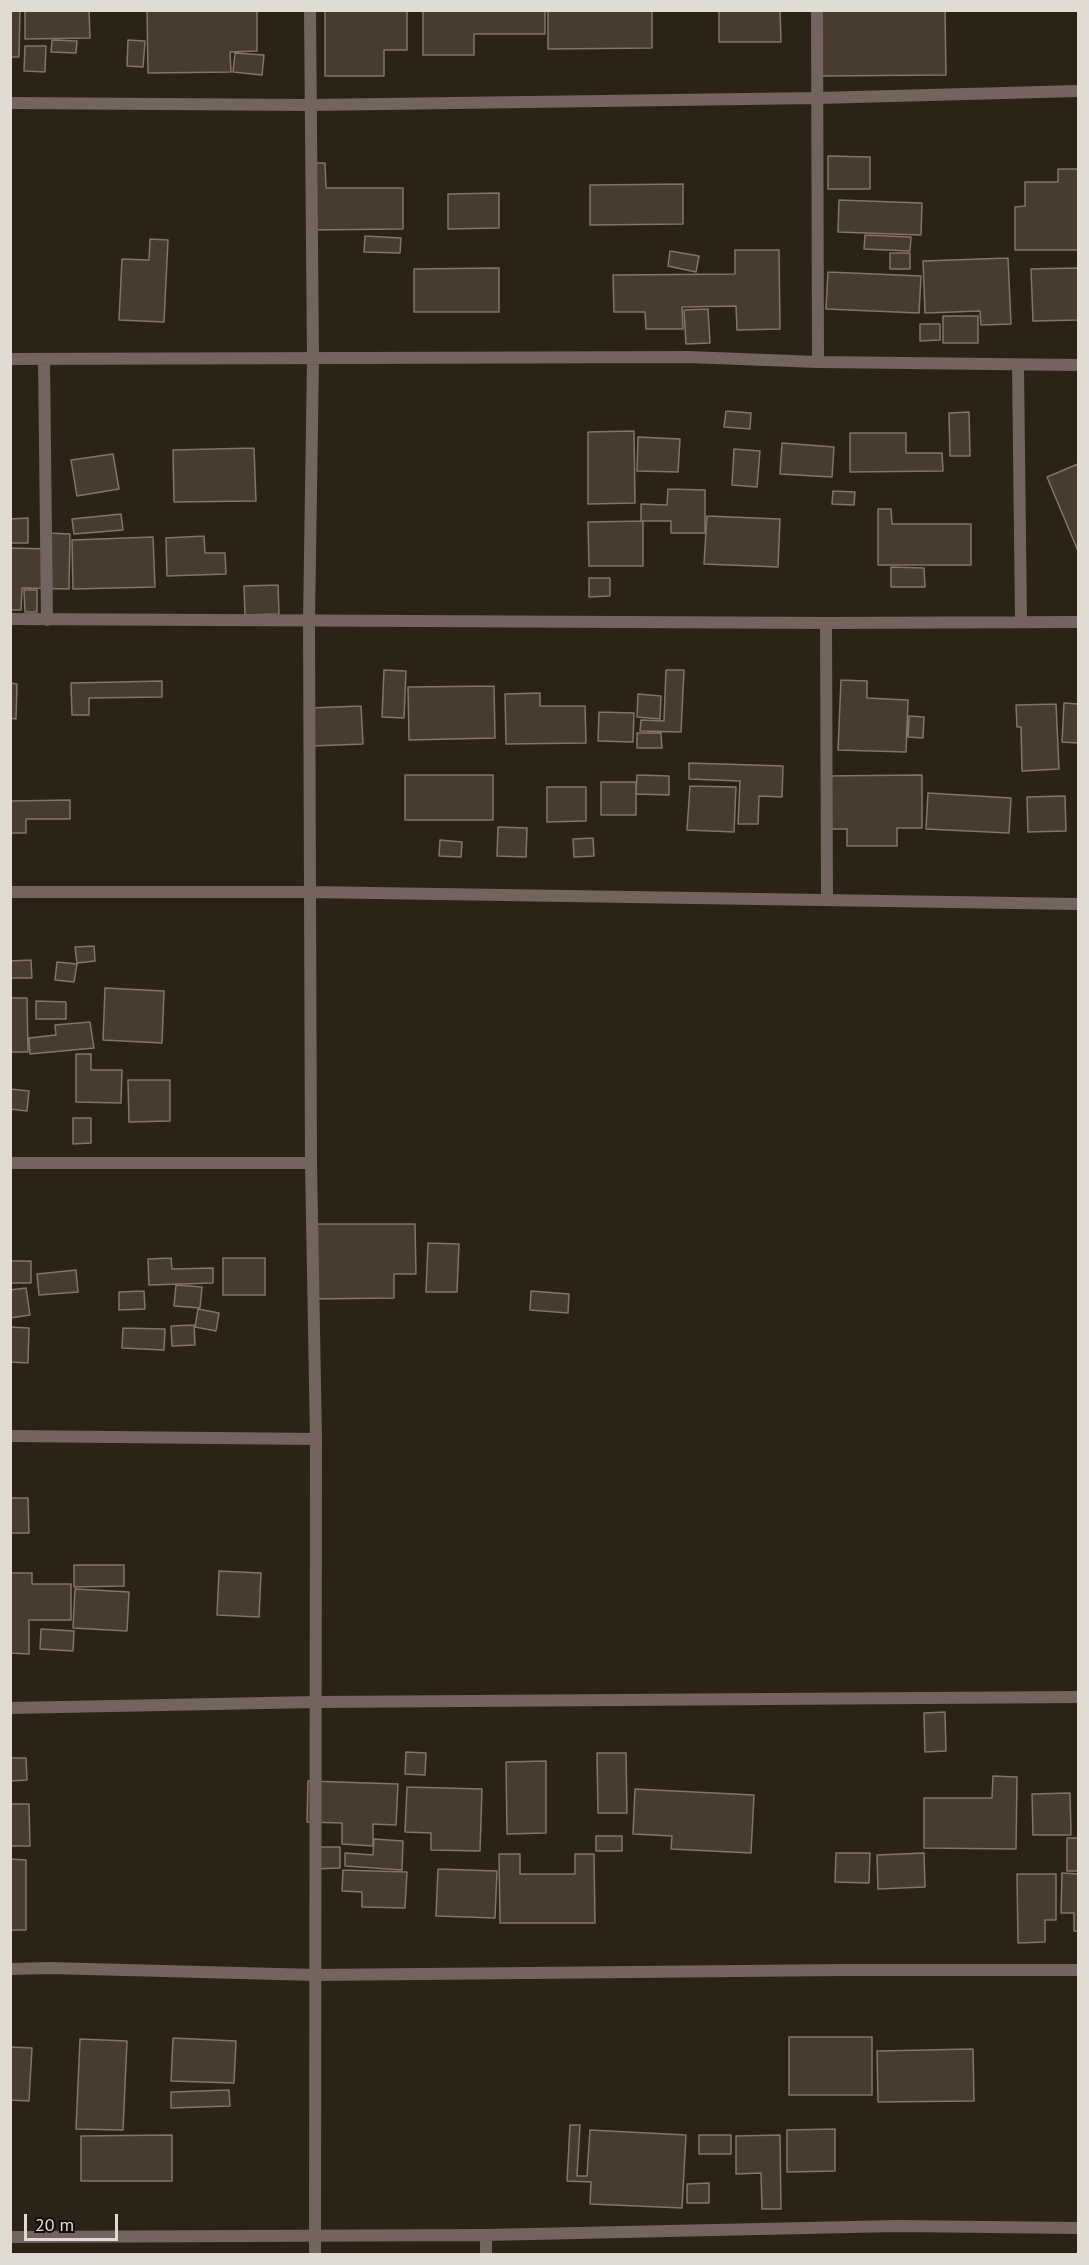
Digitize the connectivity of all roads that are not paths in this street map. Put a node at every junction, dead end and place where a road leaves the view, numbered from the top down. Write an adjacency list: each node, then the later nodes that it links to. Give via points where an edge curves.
1 (310, 10): 6 (street)
2 (817, 10): 4 (street)
3 (1078, 91): 4 (street)
4 (818, 98): 6 (street); 10 (street)
5 (10, 103): 6 (street)
6 (310, 105): 9 (street)
7 (10, 360): 8 (street)
8 (44, 360): 9 (street); 14 (street)
9 (313, 360): 10 (street, via 688,357); 15 (street)
10 (818, 362): 11 (street)
11 (1018, 365): 12 (street); 16 (street)
12 (1078, 365)
13 (10, 619): 14 (street)
14 (47, 620): 15 (street)
15 (309, 621): 18 (street); 20 (street)
16 (1021, 621): 17 (street); 18 (street)
17 (1078, 622)
18 (826, 623): 21 (street)
19 (10, 892): 20 (street)
20 (311, 892): 21 (street); 24 (street)
21 (827, 900): 22 (street)
22 (1078, 904)
23 (10, 1163): 24 (street)
24 (311, 1164): 26 (street)
25 (10, 1436): 26 (street)
26 (316, 1439): 28 (street)
27 (1078, 1697): 28 (street)
28 (316, 1702): 29 (street); 32 (street)
29 (10, 1708)
30 (10, 1969): 32 (street)
31 (1078, 1970): 32 (street)
32 (316, 1975): 36 (street)
33 (1078, 2228): 34 (street, via 897,2226)
34 (486, 2235): 36 (street); 38 (street)
35 (10, 2237): 36 (street)
36 (315, 2237): 37 (street)
37 (315, 2254)
38 (486, 2254)

